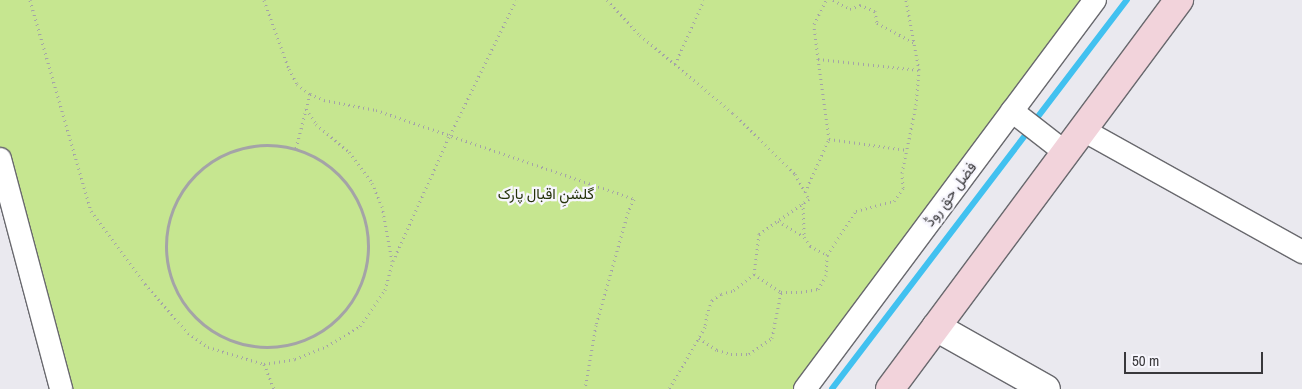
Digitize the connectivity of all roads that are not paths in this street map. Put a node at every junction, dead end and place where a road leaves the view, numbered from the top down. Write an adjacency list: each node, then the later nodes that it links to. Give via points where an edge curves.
1 (1095, 0): 3 (street, فضل حق روڈ)
2 (1179, 0): 4 (main road)
3 (1018, 115): 5 (street); 10 (street, فضل حق روڈ)
4 (1083, 130): 5 (main road); 7 (street)
5 (1056, 145): 8 (main road)
6 (0, 159): 9 (street)
7 (1302, 252)
8 (936, 327): 11 (main road); 12 (street)
9 (61, 389)
10 (805, 389)
11 (890, 389)
12 (1046, 389)

